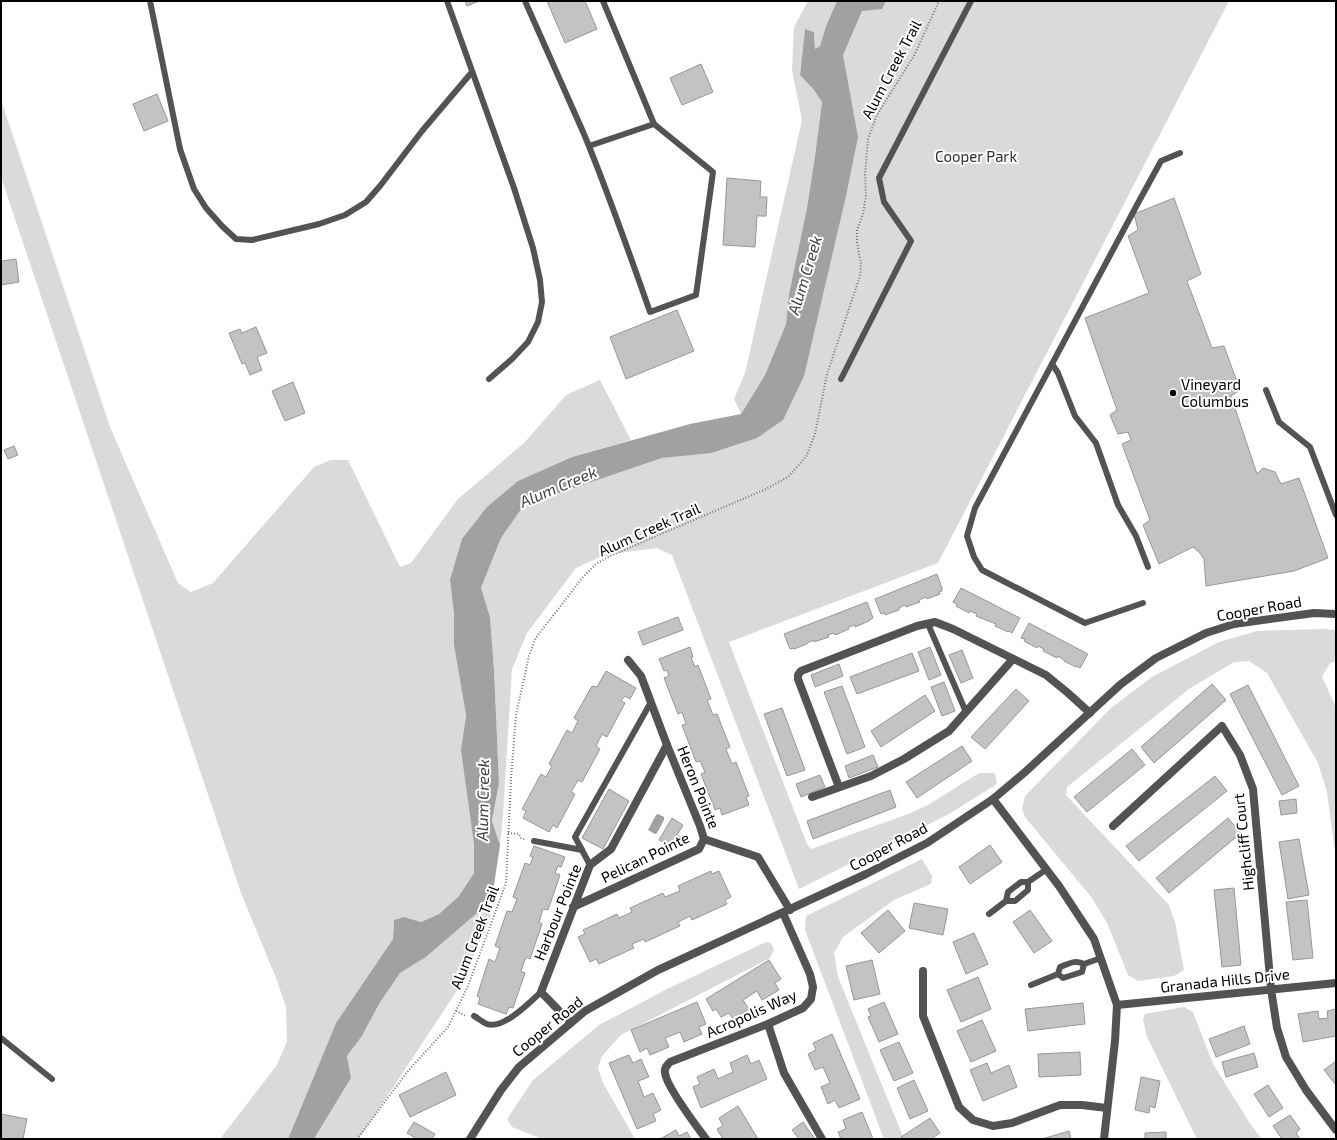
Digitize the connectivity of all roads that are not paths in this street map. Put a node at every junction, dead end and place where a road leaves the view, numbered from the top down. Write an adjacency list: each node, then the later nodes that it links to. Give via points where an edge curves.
1 (150, 1): 6 (lane, via 180,149 194,189 206,208 236,239 252,240 319,224 345,215 366,202)
2 (447, 1): 6 (lane)
3 (525, 1): 8 (lane)
4 (603, 1): 7 (lane)
5 (971, 1): 12 (lane, via 879,178 884,202 911,241)
6 (472, 72): 11 (lane, via 533,248 542,302 538,322 528,342)
7 (654, 124): 8 (lane); 8 (lane, via 713,172 696,295 650,312)
8 (589, 146)
9 (1180, 153): 10 (lane, via 1161,161)
10 (1052, 364): 15 (lane, via 1075,416 1096,443 1118,505 1136,536); 16 (lane, via 975,508 967,536 974,557 982,570 1085,623)
11 (488, 378)
12 (841, 379)
13 (1266, 390): 14 (lane, via 1279,422 1310,447)
14 (1336, 514)
15 (1148, 567)
16 (1144, 602)
17 (1336, 614): 23 (street, Cooper Road, via 1314,613 1234,624 1206,633 1156,658 1121,684)
18 (928, 624): 19 (street, via 935,622 953,629); 22 (lane); 25 (street, via 801,671 798,675)
19 (1013, 659): 22 (street); 23 (street, via 1046,675)
20 (628, 660): 21 (street, Heron Pointe, via 641,676)
21 (651, 702): 24 (street, Heron Pointe); 31 (lane, via 575,837)
22 (966, 712): 25 (street, via 949,731 904,759 871,776)
23 (1090, 713): 27 (street, Cooper Road)
24 (667, 745): 29 (street, Heron Pointe); 32 (street, Harbour Pointe, via 611,848)
25 (839, 786): 26 (street)
26 (812, 797)
27 (994, 799): 33 (street); 37 (street, Cooper Road, via 927,843)
28 (1113, 826): 45 (street, Highcliff Court, via 1222,726 1240,755 1253,789)
29 (704, 839): 36 (street, Pelican Pointe, via 699,850); 37 (street, Heron Pointe, via 758,857)
30 (534, 842): 31 (lane)
31 (582, 850): 32 (lane)
32 (590, 865): 36 (street, Harbour Pointe)
33 (1046, 869): 34 (lane); 39 (street, via 1094,939)
34 (1028, 882): 35 (lane, via 1021,882 1008,892); 35 (lane, via 1028,890 1015,901)
35 (1006, 901): 38 (lane)
36 (573, 907): 46 (street, Harbour Pointe)
37 (786, 912): 49 (street, Cooper Road, via 658,970 585,1011); 50 (street, Acropolis Way, via 810,974 813,986 811,999 804,1008)
38 (989, 914)
39 (1101, 958): 40 (lane); 47 (street)
40 (1084, 964): 42 (lane, via 1076,961 1060,967); 42 (lane, via 1082,972 1064,978)
41 (923, 971): 53 (street, via 923,1016 959,1106 973,1120 992,1126 1012,1123 1060,1105)
42 (1058, 974): 44 (lane)
43 (1336, 983): 45 (street, Granada Hills Drive)
44 (1031, 985)
45 (1271, 989): 47 (street, Granada Hills Drive); 54 (street, via 1277,1028 1286,1057 1306,1090)
46 (541, 992): 48 (lane, Harbour Pointe, via 500,1024 488,1024); 49 (street)
47 (1117, 1005): 53 (street)
48 (474, 1016)
49 (571, 1023): 55 (street, Cooper Road, via 519,1067 500,1090)
50 (768, 1024): 56 (street, Acropolis Way, via 670,1062 666,1067 664,1073 671,1087); 57 (street, via 784,1073)
51 (1, 1038): 52 (lane)
52 (52, 1079)
53 (1107, 1108): 58 (street)
54 (1336, 1130)
55 (470, 1139)
56 (706, 1139)
57 (822, 1139)
58 (1104, 1139)

